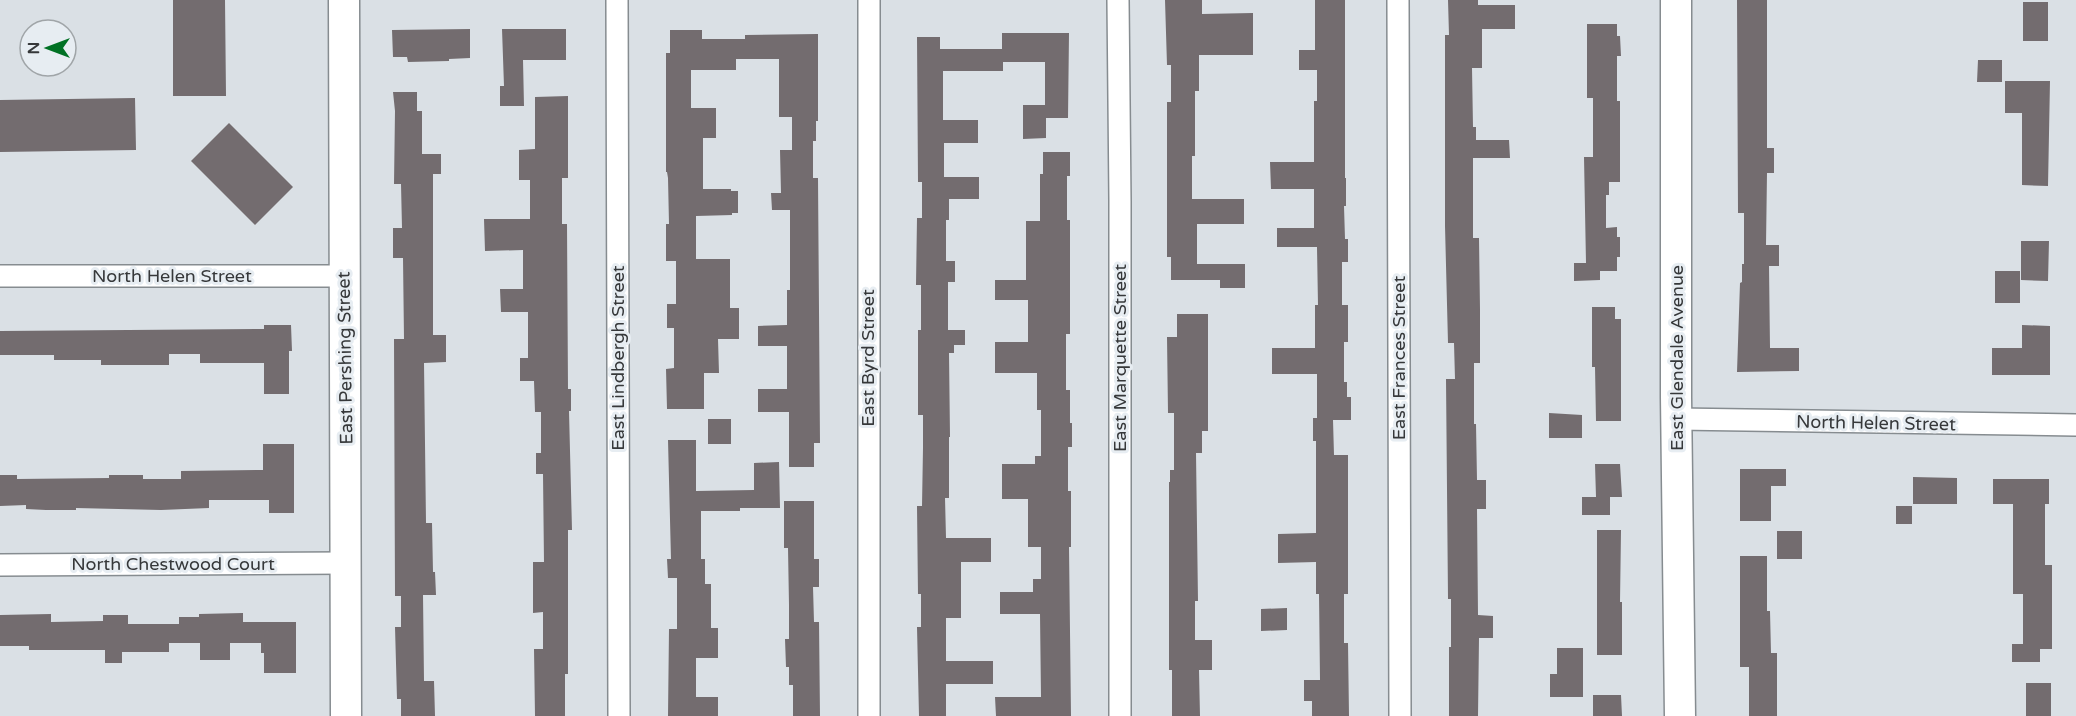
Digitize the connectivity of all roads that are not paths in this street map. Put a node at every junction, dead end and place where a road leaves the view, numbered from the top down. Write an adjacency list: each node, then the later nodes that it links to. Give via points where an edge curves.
1 (344, 0): 8 (street, East Pershing Street)
2 (617, 0): 14 (street, East Lindbergh Street)
3 (869, 0): 15 (street, East Byrd Street)
4 (1118, 0): 16 (street, East Marquette Street)
5 (1398, 0): 17 (street, East Frances Street)
6 (1677, 0): 9 (street, East Glendale Avenue)
7 (0, 276): 8 (street, North Helen Street)
8 (344, 276): 11 (street, East Pershing Street)
9 (1677, 419): 10 (street, North Helen Street); 18 (street, East Glendale Avenue)
10 (2076, 425)
11 (347, 563): 12 (street, North Chestwood Court); 13 (street, East Pershing Street)
12 (0, 565)
13 (346, 716)
14 (619, 716)
15 (869, 716)
16 (1120, 716)
17 (1400, 716)
18 (1680, 716)

